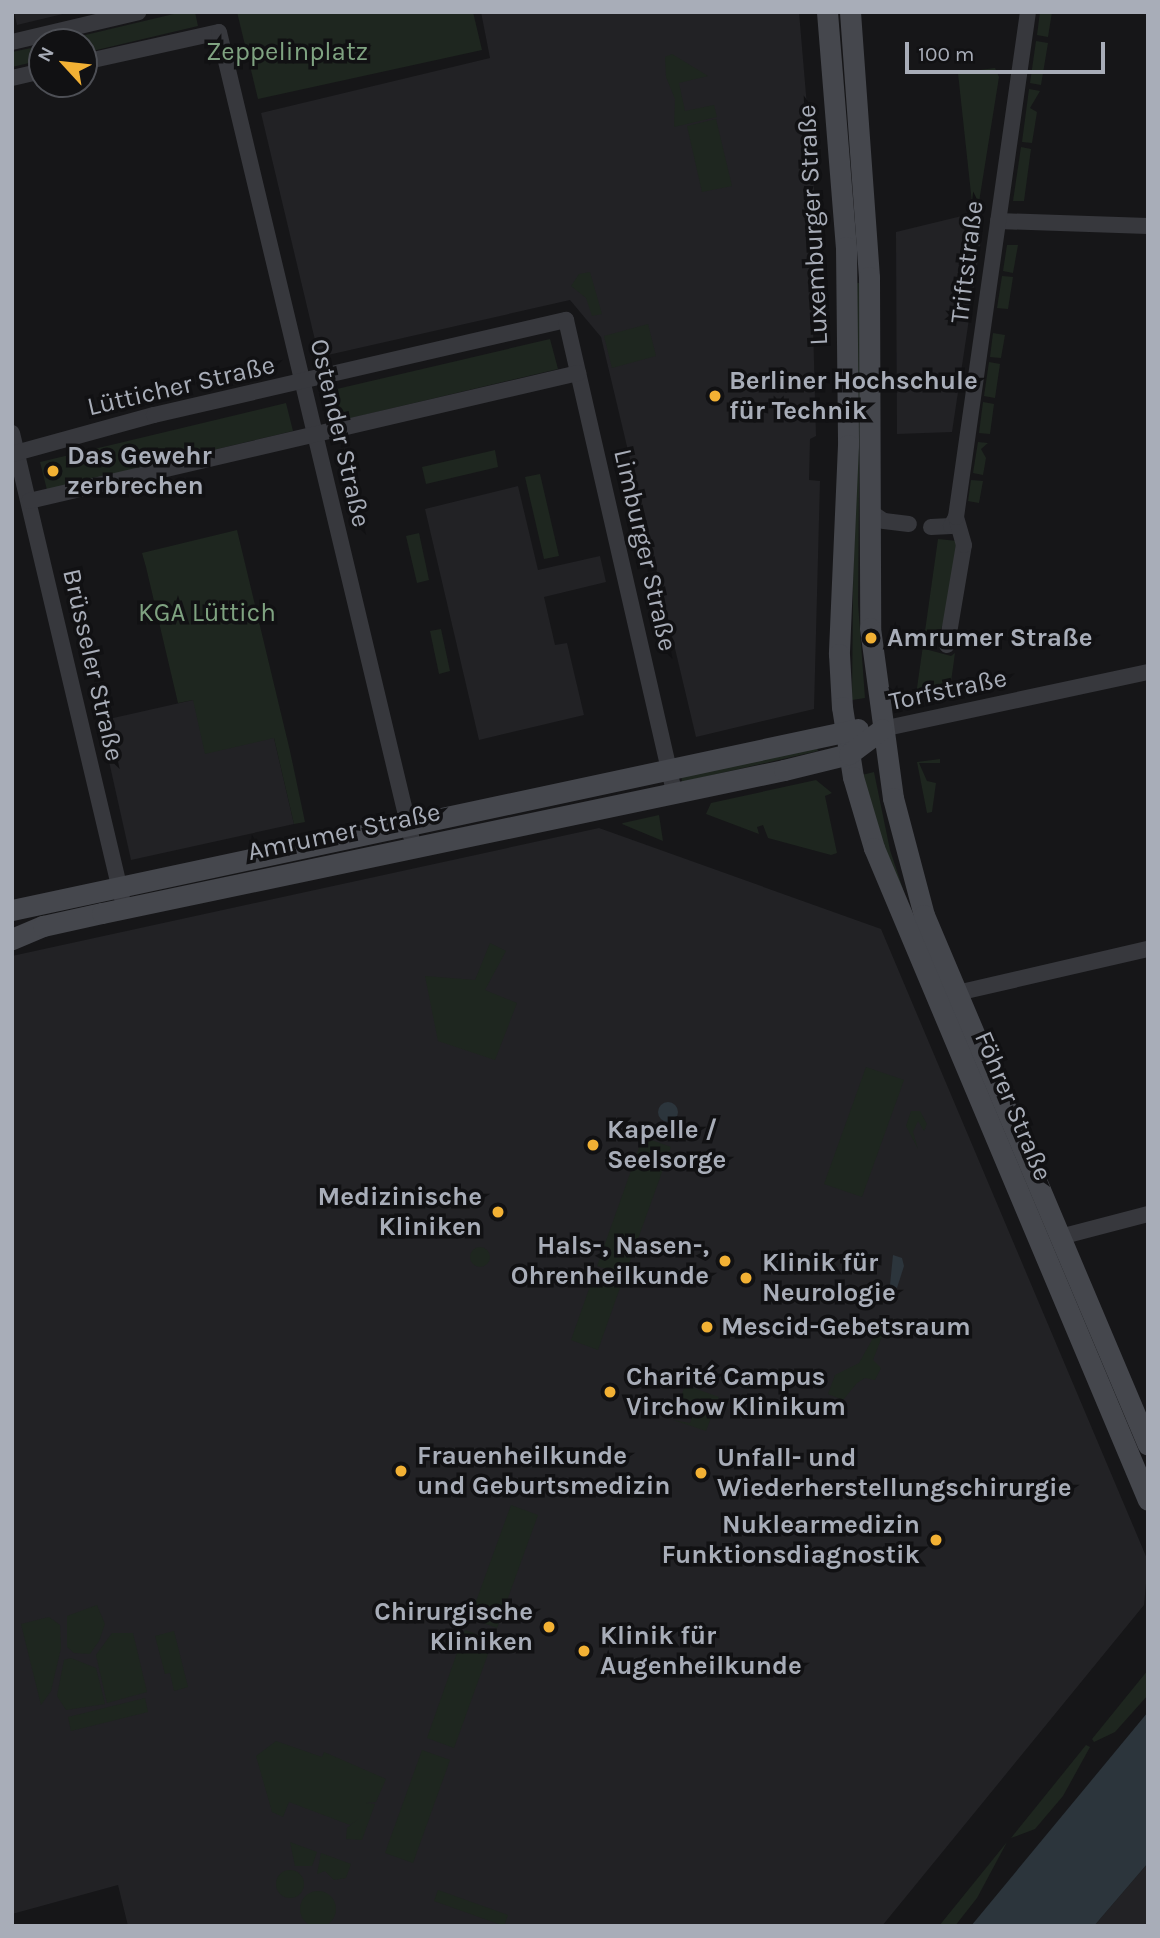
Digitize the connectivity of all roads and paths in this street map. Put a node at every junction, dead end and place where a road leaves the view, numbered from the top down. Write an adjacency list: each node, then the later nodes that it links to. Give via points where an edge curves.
1 (139, 12): 5 (street)
2 (827, 12): 10 (main road, Luxemburger Straße)
3 (850, 12): 9 (main road, Luxemburger Straße)
4 (1028, 12): 7 (street, Triftstraße)
5 (80, 28)
6 (98, 59): 13 (street, Ostender Straße, via 219,32)
7 (998, 222): 8 (street); 19 (street, Triftstraße)
8 (1148, 226)
9 (867, 245): 10 (main road); 18 (main road, Luxemburger Straße)
10 (846, 247): 24 (main road, Luxemburger Straße, via 848,445 839,654)
11 (565, 320): 12 (street, Limburger Straße); 13 (street, Lütticher Straße)
12 (578, 373): 15 (street); 27 (street, Limburger Straße)
13 (303, 382): 15 (street, Ostender Straße); 16 (street, Lütticher Straße)
14 (12, 433): 16 (street, Brüsseler Straße)
15 (315, 435): 17 (street); 29 (street, Ostender Straße)
16 (15, 453): 17 (street, Brüsseler Straße)
17 (29, 501): 31 (street, Brüsseler Straße)
18 (872, 513): 20 (street, via 884,521); 25 (main road, Luxemburger Straße, via 870,628)
19 (957, 517): 21 (street, via 951,526); 22 (street, Triftstraße, via 964,545)
20 (909, 524)
21 (931, 527)
22 (947, 645)
23 (1148, 672): 25 (street, Torfstraße)
24 (845, 729): 25 (main road, Amrumer Straße); 26 (main road, Föhrer Straße); 27 (main road, Amrumer Straße)
25 (881, 729): 26 (main road, Amrumer Straße); 36 (main road, Föhrer Straße, via 893,798 924,915)
26 (849, 754): 28 (main road, Amrumer Straße); 40 (main road, Föhrer Straße, via 874,848)
27 (669, 766): 28 (street, Limburger Straße); 29 (main road, Amrumer Straße)
28 (674, 791): 30 (main road, Amrumer Straße)
29 (409, 823): 30 (street, Ostender Straße); 31 (main road, Amrumer Straße)
30 (412, 846): 32 (main road, Amrumer Straße)
31 (119, 887): 32 (street, Brüsseler Straße); 33 (main road, Amrumer Straße)
32 (124, 908): 34 (main road, Amrumer Straße, via 43,926)
33 (12, 910)
34 (12, 939)
35 (1148, 949): 36 (street)
36 (957, 993): 38 (main road, Föhrer Straße)
37 (1148, 1214): 38 (street)
38 (1060, 1237): 39 (main road, Föhrer Straße)
39 (1148, 1445)
40 (1148, 1500)

